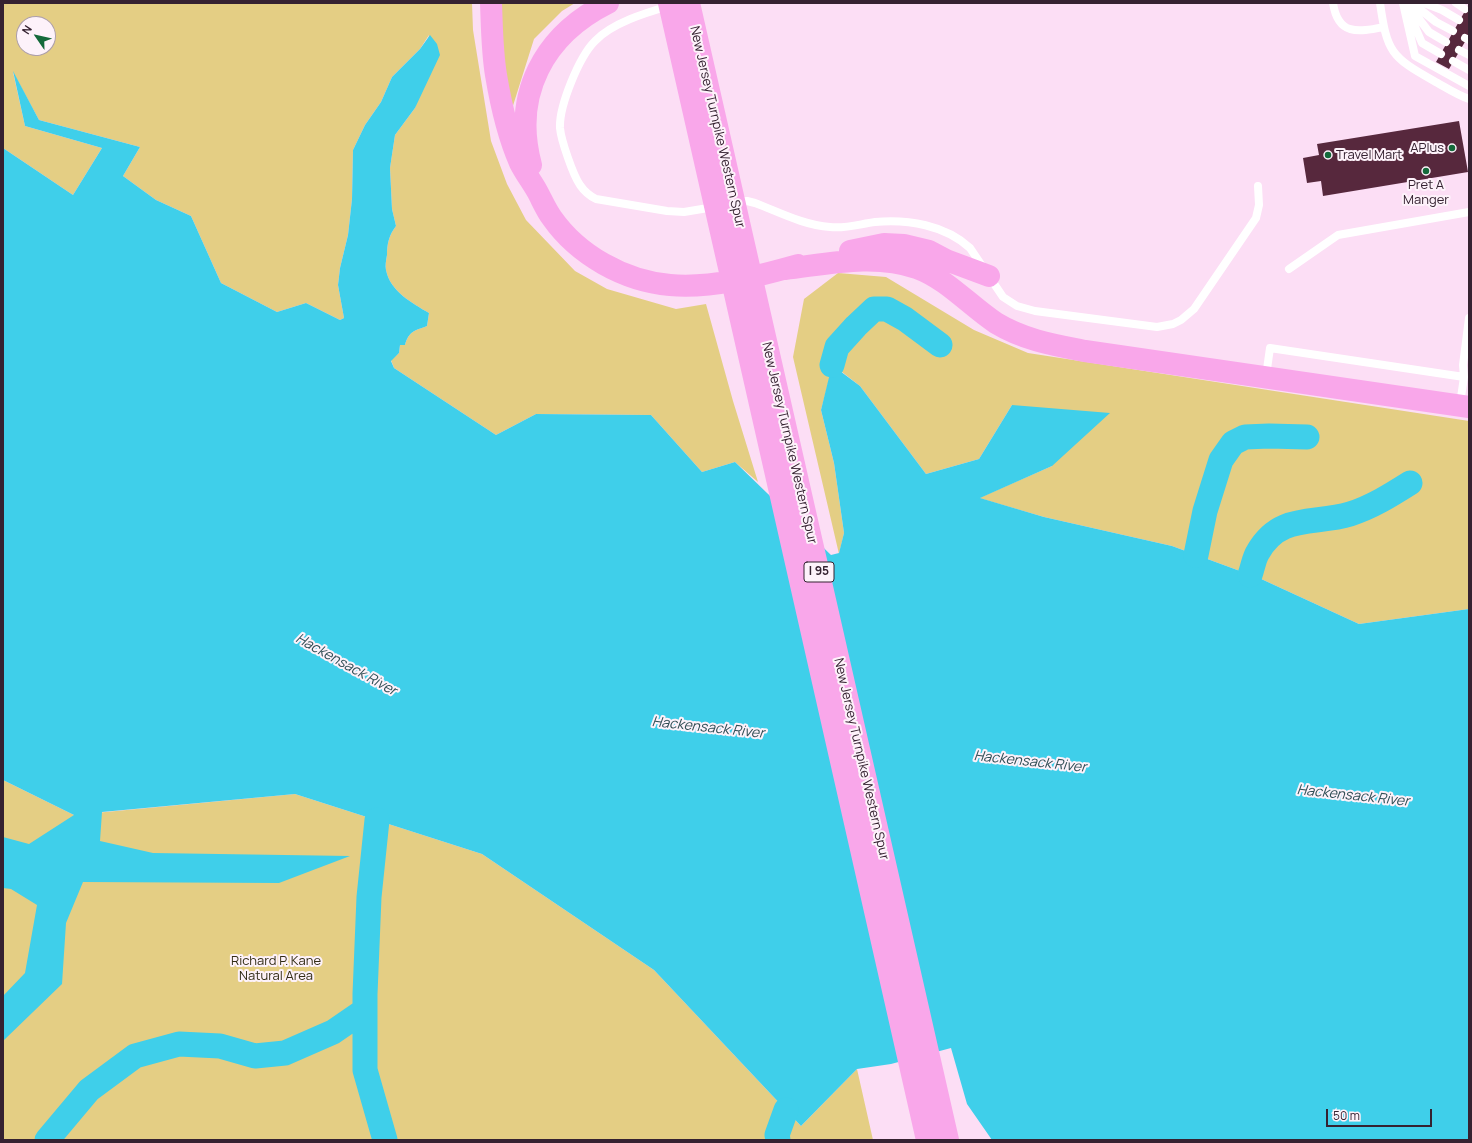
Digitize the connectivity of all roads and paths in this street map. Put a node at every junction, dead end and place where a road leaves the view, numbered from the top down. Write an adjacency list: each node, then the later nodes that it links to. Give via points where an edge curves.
1 (608, 3): 25 (highway, via 584,17 562,35 544,58 534,79 528,105 526,133)
2 (669, 3): 34 (highway, New Jersey Turnpike Western Spur / I 95)
3 (679, 3): 29 (lane, via 640,15 615,27 595,41 578,65 564,105 560,127 574,176 590,196 602,201 684,212 747,201 799,221 830,228 889,221 918,223 965,243)
4 (689, 3): 35 (highway, New Jersey Turnpike Western Spur / I 95)
5 (1333, 3): 14 (lane, via 1339,20 1349,29 1363,31)
6 (1380, 3): 14 (lane)
7 (1405, 3): 16 (lane, via 1429,32); 18 (lane, via 1422,43); 22 (lane, via 1415,56)
8 (1412, 3): 15 (lane, via 1436,22)
9 (1424, 3): 13 (lane)
10 (1456, 3): 12 (lane)
11 (491, 5): 25 (highway, via 492,42 504,116 514,149)
12 (1466, 9)
13 (1459, 20)
14 (1384, 27): 23 (lane, via 1391,49 1401,61)
15 (1453, 31)
16 (1446, 42)
17 (1459, 50): 19 (lane)
18 (1441, 54)
19 (1469, 55)
20 (1453, 61): 21 (lane)
21 (1469, 70)
22 (1469, 86)
23 (1469, 100)
24 (1258, 186): 29 (lane, via 1259,204 1253,223 1194,309 1181,320 1165,327 1035,312 1017,306 1003,297)
25 (538, 193): 27 (highway, via 552,218 579,247 600,262 639,279 670,285 698,285 728,282)
26 (1469, 212): 28 (lane, via 1338,234)
27 (785, 269): 29 (highway, via 861,248 894,244 930,251 946,260); 31 (highway, via 852,261 876,260 897,263 934,276 997,323 1038,342)
28 (1290, 269)
29 (989, 276)
30 (1469, 318): 32 (lane, via 1463,365)
31 (1266, 377): 32 (lane, via 1270,348); 33 (highway)
32 (1464, 377): 33 (lane)
33 (1464, 406)
34 (927, 1140)
35 (948, 1140)

